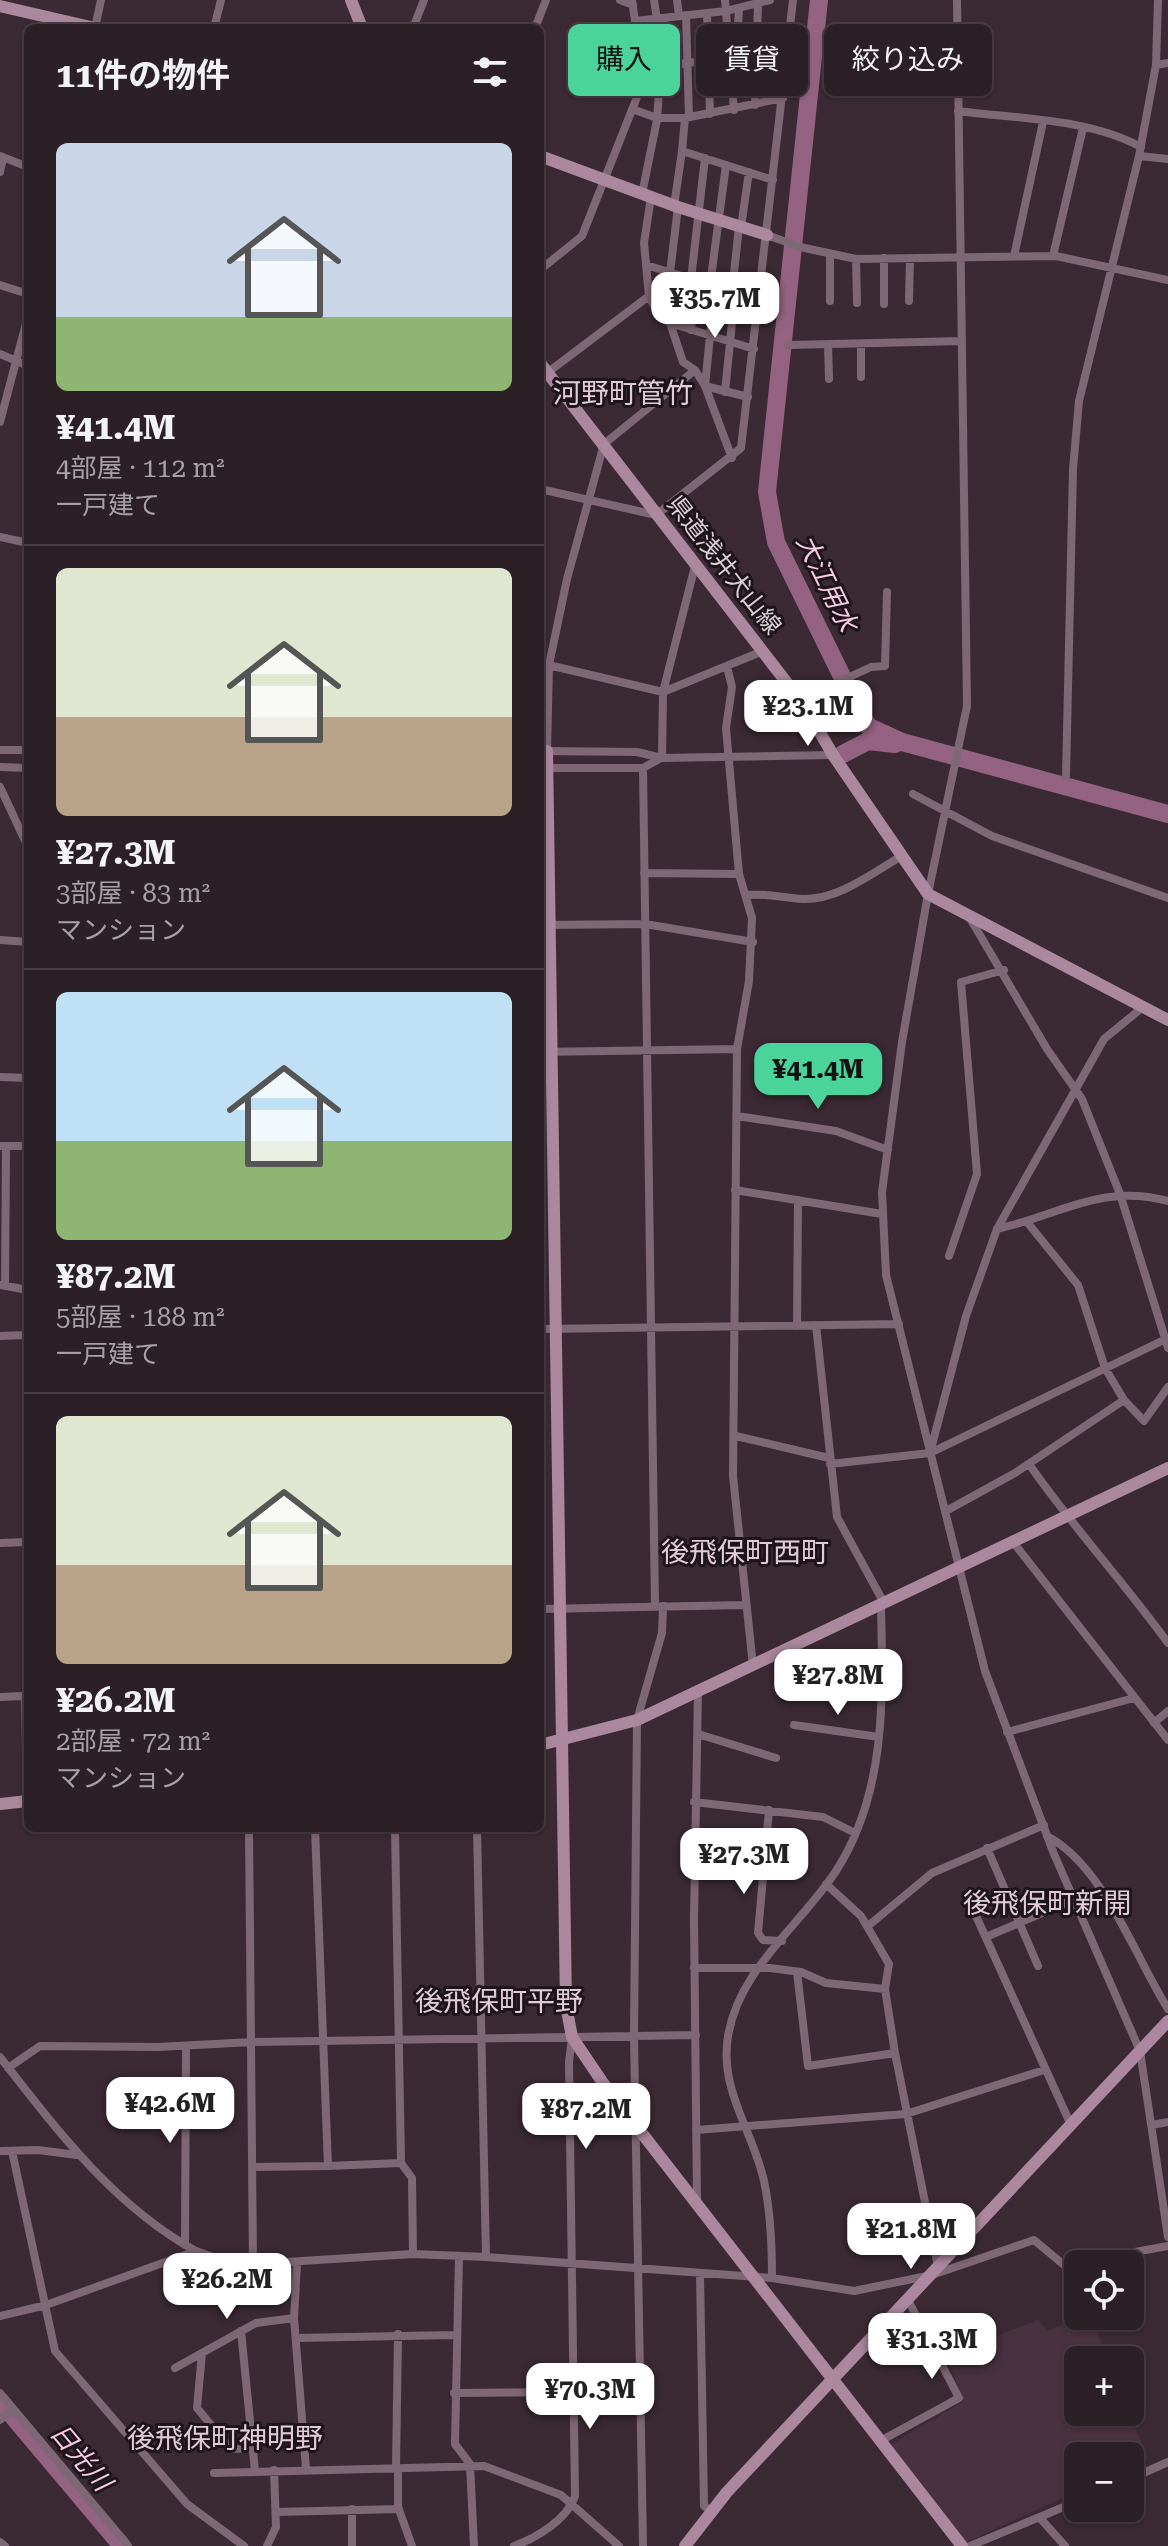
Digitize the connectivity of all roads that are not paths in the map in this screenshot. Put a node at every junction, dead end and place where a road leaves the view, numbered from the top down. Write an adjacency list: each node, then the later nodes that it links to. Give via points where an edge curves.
1 (101, 0): 24 (street)
2 (221, 0): 25 (street)
3 (424, 0): 27 (street)
4 (546, 0): 28 (street)
5 (620, 0): 14 (street)
6 (654, 0): 22 (street)
7 (677, 0): 21 (street)
8 (700, 0): 20 (street)
9 (725, 0): 19 (street)
10 (793, 0): 33 (street)
11 (957, 0): 48 (street)
12 (348, 1): 26 (street)
13 (765, 1): 16 (street); 32 (street)
14 (632, 2): 22 (street, via 635,21)
15 (1158, 4): 18 (street); 38 (street)
16 (743, 5): 19 (street)
17 (0, 6): 23 (street)
18 (1168, 9)
19 (726, 11): 20 (street); 31 (street)
20 (704, 13): 21 (street); 30 (street)
21 (683, 16): 22 (street); 35 (street)
22 (660, 18): 29 (street)
23 (78, 24)
24 (96, 24)
25 (215, 24)
26 (360, 24)
27 (415, 24)
28 (537, 24)
29 (662, 24)
30 (705, 24)
31 (728, 24)
32 (761, 24)
33 (791, 24)
34 (696, 62): 35 (street)
35 (687, 63): 37 (street); 51 (street)
36 (1168, 63): 38 (street)
37 (680, 64)
38 (1156, 65): 55 (street)
39 (637, 96): 46 (street)
40 (659, 96): 50 (street)
41 (710, 96): 49 (street)
42 (734, 96): 47 (street)
43 (755, 96): 45 (street)
44 (783, 98): 45 (street); 65 (street)
45 (755, 105): 47 (street)
46 (632, 109): 50 (street); 64 (street)
47 (734, 110): 49 (street)
48 (958, 111): 52 (street); 75 (street)
49 (710, 114): 51 (street)
50 (657, 118): 51 (street); 66 (street)
51 (687, 118): 54 (street)
52 (1043, 122): 53 (street); 73 (street)
53 (1083, 128): 55 (street, via 1120,135); 74 (street)
54 (682, 151): 58 (street); 67 (street)
55 (1140, 152): 59 (street); 81 (street)
56 (2, 157): 60 (street); 62 (street)
57 (544, 158): 64 (street)
58 (705, 158): 61 (street); 68 (street)
59 (1168, 159)
60 (24, 165)
61 (726, 165): 63 (street); 69 (street)
62 (0, 172)
63 (749, 172): 65 (street); 70 (street)
64 (603, 180): 66 (street); 80 (street, via 582,236)
65 (773, 180): 71 (street)
66 (646, 195): 67 (street); 79 (street)
67 (676, 206): 68 (street); 82 (street)
68 (699, 213): 69 (street); 83 (street)
69 (718, 220): 70 (street); 86 (street)
70 (740, 226): 71 (street); 87 (street)
71 (767, 235): 72 (street); 90 (street)
72 (830, 255): 78 (street); 91 (street)
73 (1014, 256): 74 (street); 75 (street)
74 (1053, 256): 81 (street)
75 (961, 257): 77 (street); 99 (street)
76 (884, 258): 77 (street); 78 (street); 94 (street)
77 (910, 258): 92 (street)
78 (856, 259): 93 (street)
79 (646, 265): 82 (street); 89 (street)
80 (544, 267)
81 (1111, 269): 84 (street); 140 (street, via 1079,401)
82 (670, 273): 83 (street)
83 (693, 280): 86 (street); 96 (street)
84 (1168, 280)
85 (0, 285): 88 (street)
86 (712, 286): 87 (street); 98 (street)
87 (734, 292): 90 (street); 100 (street)
88 (24, 293)
89 (649, 296): 95 (street, via 659,316); 108 (street)
90 (759, 300): 104 (street)
91 (830, 301)
92 (909, 301)
93 (857, 303)
94 (884, 304)
95 (670, 323): 96 (street); 109 (street, via 683,362)
96 (691, 330): 98 (street)
97 (24, 333): 106 (street)
98 (710, 336): 100 (street); 112 (street)
99 (962, 341): 102 (street); 143 (street, via 967,706)
100 (731, 342): 104 (street); 113 (street)
101 (828, 344): 102 (street); 103 (street); 111 (street)
102 (861, 344): 110 (street)
103 (788, 345)
104 (754, 349): 114 (street)
105 (0, 354): 106 (street)
106 (17, 363): 107 (street); 115 (street)
107 (24, 365)
108 (544, 368): 116 (street, 県道浅井犬山線)
109 (695, 370): 112 (street); 116 (street)
110 (861, 377)
111 (829, 379)
112 (705, 386): 113 (street); 117 (street)
113 (725, 392): 114 (street)
114 (748, 397): 117 (street, via 741,448)
115 (0, 422)
116 (604, 444): 119 (street); 120 (street, 県道浅井犬山線)
117 (732, 458): 120 (street)
118 (544, 490): 119 (street)
119 (590, 501): 120 (street); 126 (street)
120 (656, 515): 123 (street, 県道浅井犬山線)
121 (0, 537): 122 (street)
122 (24, 542)
123 (695, 566): 125 (street, 県道浅井犬山線); 129 (street)
124 (887, 592): 128 (street, via 885,666)
125 (763, 651): 127 (street); 133 (street, 県道浅井犬山線)
126 (544, 664): 129 (street); 132 (street)
127 (727, 667): 129 (street); 134 (street, via 732,687 726,728)
128 (844, 679)
129 (663, 692): 135 (street)
130 (0, 750): 131 (street)
131 (24, 750)
132 (544, 751): 135 (street, via 637,752); 138 (street)
133 (833, 755): 134 (street); 145 (street, 県道浅井犬山線)
134 (729, 757): 135 (street); 147 (street)
135 (662, 758): 139 (street)
136 (0, 767): 137 (street)
137 (24, 768)
138 (544, 768): 139 (street); 153 (street)
139 (643, 768): 146 (street)
140 (1066, 776)
141 (0, 787): 144 (street)
142 (913, 794): 143 (street)
143 (944, 811): 148 (street); 150 (street, via 992,836)
144 (24, 838)
145 (900, 857): 148 (street, 県道浅井犬山線); 149 (street, via 843,890 804,899)
146 (644, 873): 147 (street); 152 (street)
147 (739, 874): 149 (street)
148 (928, 894): 151 (street, 県道浅井犬山線); 169 (street)
149 (746, 895): 156 (street)
150 (1168, 898)
151 (971, 920): 157 (street); 158 (street, 県道浅井犬山線)
152 (645, 924): 153 (street); 156 (street); 161 (street)
153 (545, 925): 162 (street)
154 (0, 940): 155 (street)
155 (24, 942)
156 (753, 942): 160 (street)
157 (1004, 970): 165 (street, via 1047,1049); 177 (street, via 961,982 977,1174)
158 (1143, 1007): 159 (street, 県道浅井犬山線); 165 (street, via 1104,1039)
159 (1168, 1020)
160 (737, 1049): 161 (street); 166 (street)
161 (647, 1050): 162 (street); 184 (street)
162 (546, 1052): 186 (street)
163 (0, 1077): 164 (street)
164 (24, 1078)
165 (1076, 1087): 171 (street); 176 (street)
166 (737, 1116): 169 (street, via 836,1131); 170 (street)
167 (3, 1146): 168 (street); 178 (street)
168 (24, 1146)
169 (888, 1150): 174 (street)
170 (735, 1190): 172 (street); 182 (street)
171 (1120, 1194): 173 (street); 175 (street); 189 (street)
172 (798, 1200): 174 (street); 183 (street)
173 (1168, 1201)
174 (882, 1214): 180 (street, via 886,1275)
175 (1027, 1222): 176 (street); 190 (street, via 1078,1285)
176 (997, 1229): 194 (street, via 966,1316)
177 (949, 1256)
178 (2, 1285): 179 (street)
179 (24, 1289)
180 (899, 1324): 181 (street); 194 (street)
181 (816, 1325): 183 (street); 195 (street)
182 (737, 1326): 183 (street); 184 (street); 193 (street)
183 (797, 1326)
184 (651, 1327): 186 (street); 206 (street)
185 (544, 1329): 186 (street)
186 (556, 1329): 207 (street)
187 (24, 1335): 188 (street)
188 (0, 1336)
189 (1167, 1344): 190 (street)
190 (1105, 1368): 192 (street); 194 (street)
191 (1168, 1387): 192 (street, via 1144,1421)
192 (1124, 1400): 196 (street)
193 (736, 1436): 195 (street); 204 (street, via 733,1476)
194 (930, 1453): 195 (street); 198 (street)
195 (830, 1461): 205 (street, via 837,1517)
196 (1029, 1464): 198 (street); 199 (street, via 1043,1489)
197 (1168, 1468): 199 (street)
198 (946, 1511): 203 (street)
199 (1070, 1516): 201 (street); 209 (street)
200 (24, 1542): 202 (street)
201 (1013, 1542): 203 (street); 214 (street)
202 (0, 1543)
203 (961, 1567): 205 (street); 219 (street, via 985,1671)
204 (745, 1605): 206 (street); 210 (street)
205 (882, 1605): 210 (street); 221 (street)
206 (659, 1606): 207 (street); 216 (street, via 662,1633)
207 (560, 1608): 208 (street); 223 (street)
208 (544, 1609)
209 (1168, 1643)
210 (753, 1666): 211 (street)
211 (698, 1691): 216 (street); 220 (street)
212 (24, 1696): 213 (street)
213 (0, 1697)
214 (1134, 1698): 217 (street); 219 (street)
215 (1168, 1711): 217 (street)
216 (637, 1720): 223 (street); 255 (street)
217 (1154, 1723): 222 (street)
218 (794, 1725): 221 (street)
219 (1007, 1732): 230 (street)
220 (698, 1734): 225 (street); 227 (street)
221 (879, 1737): 235 (street, via 872,1791)
222 (1168, 1740)
223 (563, 1742): 224 (street); 256 (street, via 566,2005)
224 (544, 1744)
225 (776, 1758)
226 (24, 1802): 228 (street)
227 (694, 1802): 229 (street); 238 (street)
228 (0, 1804)
229 (769, 1810): 235 (street, via 823,1817); 239 (street)
230 (1044, 1825): 236 (street); 237 (street)
231 (249, 1832): 259 (street)
232 (315, 1832): 260 (street)
233 (395, 1832): 258 (street)
234 (477, 1832): 257 (street)
235 (855, 1833): 240 (street)
236 (1047, 1836): 241 (street); 252 (street, via 1094,1880)
237 (987, 1848): 243 (street); 244 (street, via 932,1873)
238 (696, 1863): 239 (street); 248 (street)
239 (762, 1866): 246 (street, via 758,1933 763,1940)
240 (826, 1884): 244 (street); 246 (street)
241 (1075, 1899): 243 (street); 262 (street)
242 (976, 1916): 245 (street)
243 (1019, 1922): 245 (street); 247 (street)
244 (868, 1926): 251 (street, via 889,1964)
245 (986, 1937): 266 (street)
246 (782, 1941): 249 (street)
247 (1038, 1966)
248 (694, 1968): 249 (street); 254 (street)
249 (757, 1968): 250 (street); 272 (street, via 737,2000 726,2061)
250 (797, 1972): 251 (street, via 826,1983); 263 (street, via 808,2066)
251 (885, 1989): 263 (street)
252 (1168, 2009)
253 (1168, 2021): 262 (street)
254 (696, 2035): 255 (street); 273 (street)
255 (634, 2036): 256 (street); 271 (street)
256 (572, 2037): 257 (street); 271 (street); 290 (street)
257 (482, 2039): 258 (street); 287 (street)
258 (400, 2040): 260 (street); 277 (street)
259 (252, 2042): 260 (street); 261 (street); 279 (street)
260 (325, 2042): 278 (street)
261 (186, 2046): 265 (street, via 40,2046); 282 (street)
262 (1140, 2051): 269 (street); 270 (street)
263 (895, 2053): 267 (street)
264 (0, 2057): 265 (street)
265 (8, 2068): 276 (street)
266 (1044, 2070): 267 (street); 269 (street)
267 (906, 2114): 272 (street); 292 (street)
268 (1168, 2122): 270 (street)
269 (1071, 2125): 292 (street)
270 (1152, 2125): 281 (street)
271 (636, 2126): 280 (street); 291 (street)
272 (744, 2127): 273 (street); 295 (street, via 764,2181)
273 (696, 2130): 280 (street)
274 (0, 2151): 275 (street)
275 (12, 2151): 276 (street); 297 (street)
276 (77, 2155): 282 (street)
277 (401, 2163): 278 (street); 285 (street, via 412,2178)
278 (328, 2166): 279 (street)
279 (254, 2167): 288 (street)
280 (697, 2202): 294 (street)
281 (1168, 2237)
282 (185, 2245): 284 (street)
283 (1168, 2246): 292 (street, via 1064,2265 1034,2240)
284 (196, 2251): 288 (street, via 230,2263); 297 (street)
285 (413, 2254): 286 (street); 289 (street)
286 (459, 2256): 287 (street); 302 (street)
287 (486, 2257): 290 (street)
288 (253, 2264): 289 (street)
289 (297, 2264): 299 (street)
290 (572, 2264): 291 (street); 307 (street)
291 (638, 2268): 293 (street); 339 (street)
292 (935, 2271): 295 (street, via 854,2291); 296 (street)
293 (700, 2274): 294 (street); 326 (street, via 704,2506)
294 (754, 2278): 295 (street); 306 (street)
295 (772, 2278)
296 (908, 2300): 306 (street); 312 (street, via 959,2398)
297 (46, 2305): 298 (street); 332 (street, via 55,2351 187,2504)
298 (0, 2316)
299 (294, 2318): 300 (street, via 256,2323); 303 (street)
300 (241, 2331): 304 (street); 313 (street)
301 (398, 2334): 302 (street); 303 (street); 316 (street)
302 (455, 2335): 309 (street)
303 (296, 2338): 317 (street)
304 (202, 2353): 305 (street); 313 (street, via 197,2408 231,2449)
305 (175, 2368)
306 (834, 2378): 312 (street); 326 (street)
307 (574, 2392): 309 (street); 322 (street)
308 (0, 2393): 310 (street)
309 (454, 2393): 315 (street, via 455,2444)
310 (11, 2411): 311 (street); 331 (street)
311 (0, 2420)
312 (882, 2440): 341 (street)
313 (252, 2448): 319 (street)
314 (1168, 2462): 321 (street)
315 (470, 2464): 316 (street); 322 (street); 336 (street)
316 (397, 2468): 317 (street); 325 (street)
317 (306, 2469): 318 (street)
318 (274, 2470): 319 (street); 327 (street)
319 (255, 2471): 320 (street)
320 (214, 2473)
321 (1144, 2473)
322 (573, 2503): 337 (street, via 535,2539); 338 (street)
323 (1064, 2507): 328 (street)
324 (352, 2509): 325 (street); 327 (street); 334 (street)
325 (399, 2509): 335 (street)
326 (711, 2511): 340 (street)
327 (276, 2512): 333 (street)
328 (1040, 2518): 342 (street); 343 (street)
329 (0, 2542): 330 (street)
330 (5, 2546)
331 (128, 2546)
332 (244, 2546)
333 (267, 2546)
334 (352, 2546)
335 (412, 2546)
336 (474, 2546)
337 (514, 2546)
338 (619, 2546)
339 (643, 2546)
340 (685, 2546)
341 (962, 2546)
342 (970, 2546)
343 (1065, 2546)

